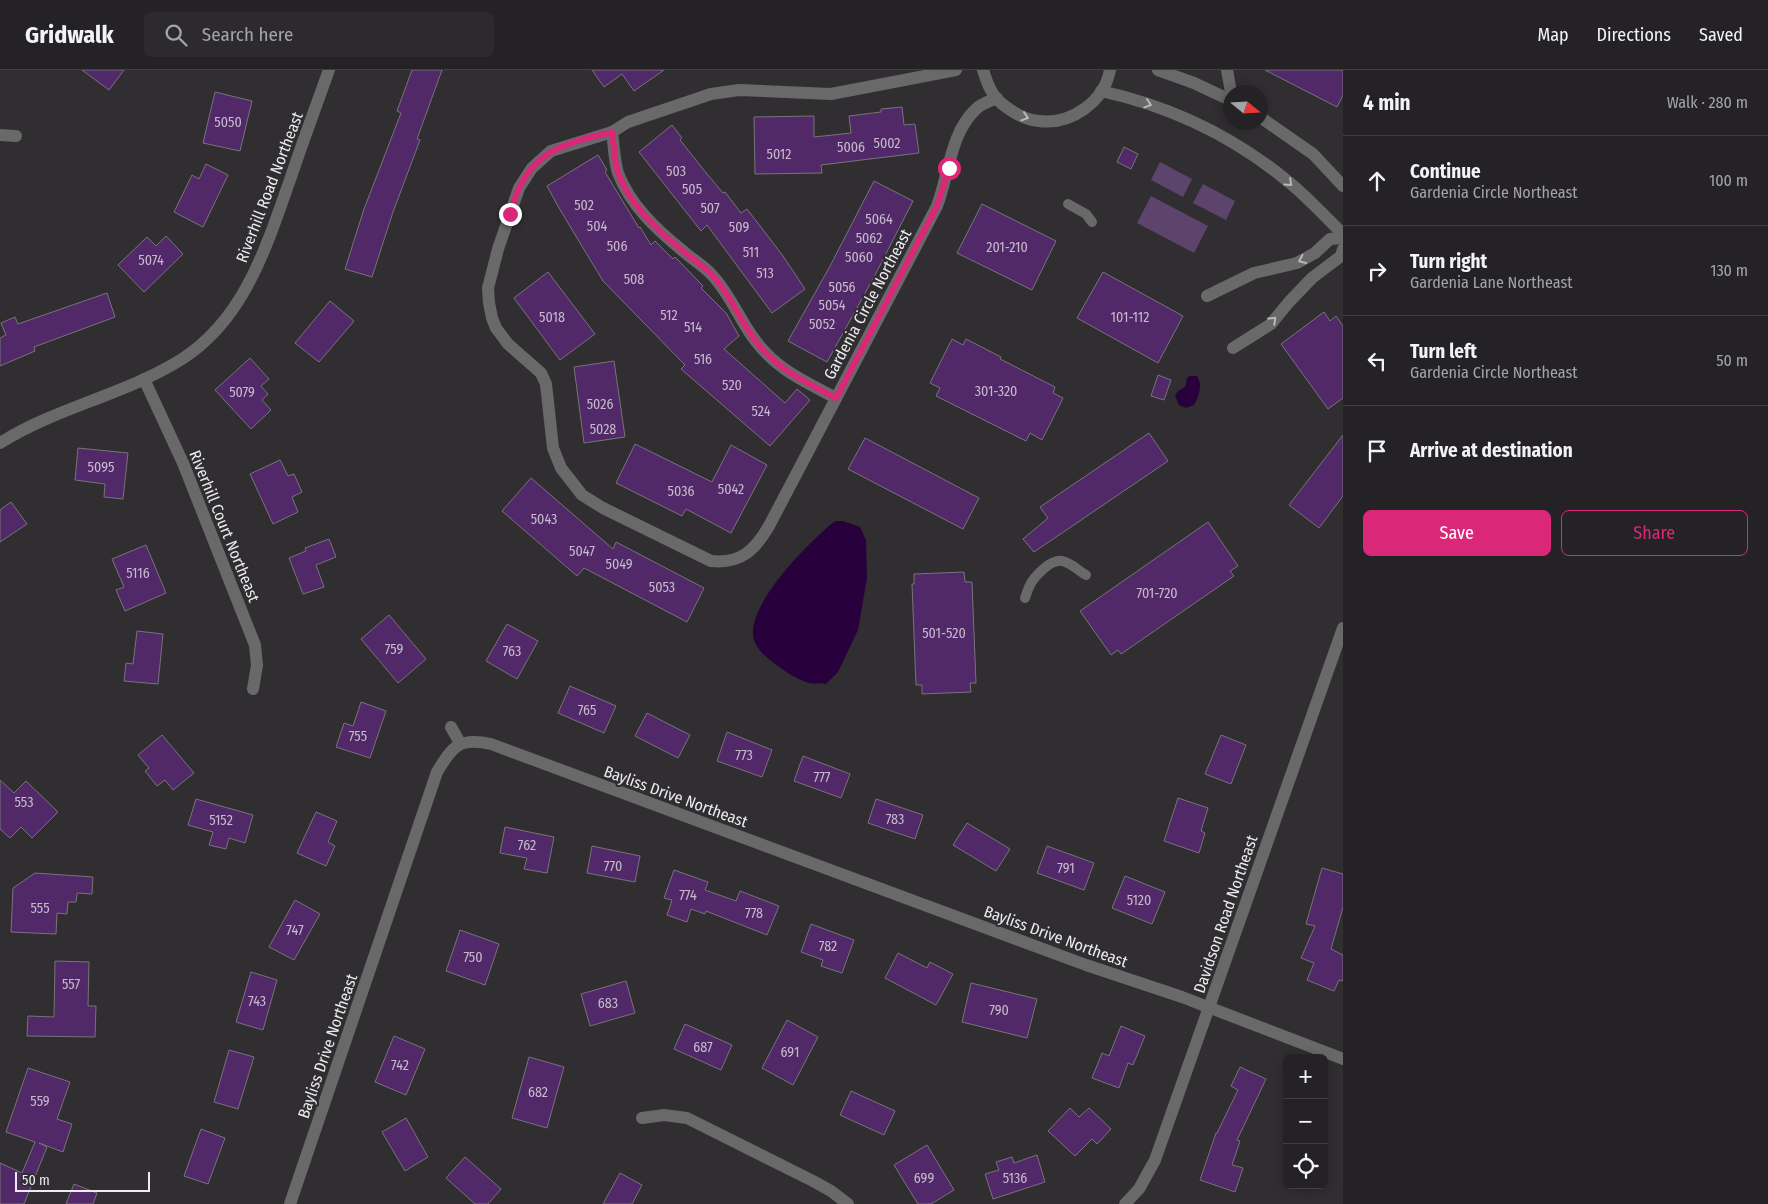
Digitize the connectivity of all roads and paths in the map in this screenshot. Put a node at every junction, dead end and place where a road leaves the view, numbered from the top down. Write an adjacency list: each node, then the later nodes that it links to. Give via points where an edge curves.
1 (329, 70): 23 (street, Riverhill Road Northeast, via 264,252 240,301 214,332 183,358)
2 (956, 70): 12 (street, Gardenia Circle Northeast, via 832,94 739,90 711,94 628,122)
3 (983, 70): 10 (street)
4 (1110, 70): 8 (street)
5 (1158, 70): 9 (street)
6 (1228, 70): 7 (street)
7 (1230, 85)
8 (1101, 91): 10 (street, one-way to 8, via 1018,115 1039,122 1061,120 1081,112); 18 (street, one-way to 18, via 1166,110 1209,128 1250,152 1286,180)
9 (1223, 96)
10 (997, 98): 24 (street, Gardenia Circle Northeast, via 977,108 963,125 937,206)
11 (1268, 123): 15 (street, via 1313,154)
12 (612, 132): 24 (street, via 619,174 646,218 712,275 751,336 775,364); 24 (street, Gardenia Circle Northeast, via 550,151 532,168 519,188 488,288 496,328 508,344 541,373 546,384 553,448 562,468 582,495 712,561 739,558 760,541)
13 (0, 135): 14 (street)
14 (16, 136)
15 (1343, 186)
16 (1068, 204): 17 (lane, via 1086,214)
17 (1092, 222)
18 (1343, 234)
19 (1343, 238): 21 (street, one-way to 21, via 1330,239 1297,263 1254,272)
20 (1343, 249): 22 (street, one-way to 20, via 1271,324 1312,278 1341,256)
21 (1208, 296)
22 (1233, 348)
23 (144, 380): 25 (street, Riverhill Road Northeast, via 82,403); 29 (street, Riverhill Court Northeast, via 186,472 255,645 257,665)
24 (836, 398)
25 (0, 443)
26 (1086, 575): 27 (lane, via 1060,560 1053,562 1036,575)
27 (1025, 598)
28 (1343, 628): 32 (street, Davidson Road Northeast)
29 (253, 689)
30 (450, 727): 31 (street)
31 (460, 744): 32 (street, Bayliss Drive Northeast, via 473,740 491,744 1077,962); 35 (street, Bayliss Drive Northeast, via 446,757 437,772)
32 (1209, 1007): 33 (street, Bayliss Drive Northeast); 37 (street, Davidson Road Northeast, via 1155,1160 1139,1190)
33 (1343, 1059)
34 (642, 1118): 36 (street, via 687,1118 813,1181)
35 (295, 1203)
36 (848, 1204)
37 (1126, 1204)

